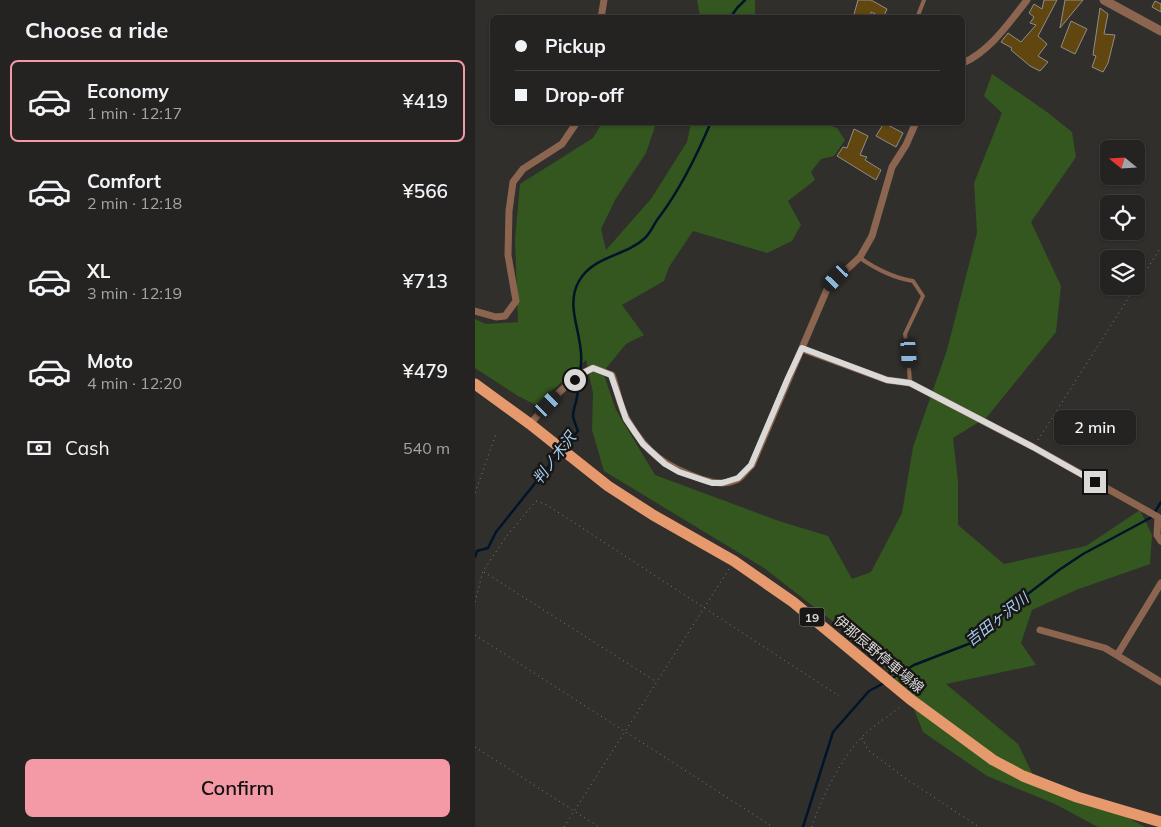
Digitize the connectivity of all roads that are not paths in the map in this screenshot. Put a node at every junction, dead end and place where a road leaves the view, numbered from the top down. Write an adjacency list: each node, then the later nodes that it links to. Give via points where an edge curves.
1 (604, 0): 5 (street)
2 (924, 0): 6 (lane)
3 (1027, 0): 8 (street, via 1000,34 976,57)
4 (1104, 0): 7 (street)
5 (602, 15)
6 (918, 15)
7 (1161, 31)
8 (965, 62)
9 (575, 125): 12 (street, via 562,144 523,169 513,182 508,256 516,301 505,316)
10 (915, 125): 11 (street, via 892,167 872,236)
11 (860, 257): 13 (street, via 827,287); 14 (lane, via 875,268 913,280 923,296 905,334)
12 (475, 311)
13 (802, 348): 14 (street, via 887,380); 16 (street, via 751,465 730,481 712,483 665,464 643,444 626,419 611,375 593,368 557,395)
14 (910, 383): 17 (street, via 1158,517 1157,535)
15 (475, 384): 16 (main road, 伊那辰野停車場線 / 19)
16 (529, 424): 22 (main road, 伊那辰野停車場線 / 19, via 608,486 653,516 734,561 793,602 910,699 993,760 1077,798)
17 (1161, 541)
18 (1161, 583): 20 (street)
19 (1040, 630): 21 (street, via 1105,648)
20 (1119, 652)
21 (1161, 682)
22 (1161, 822)

